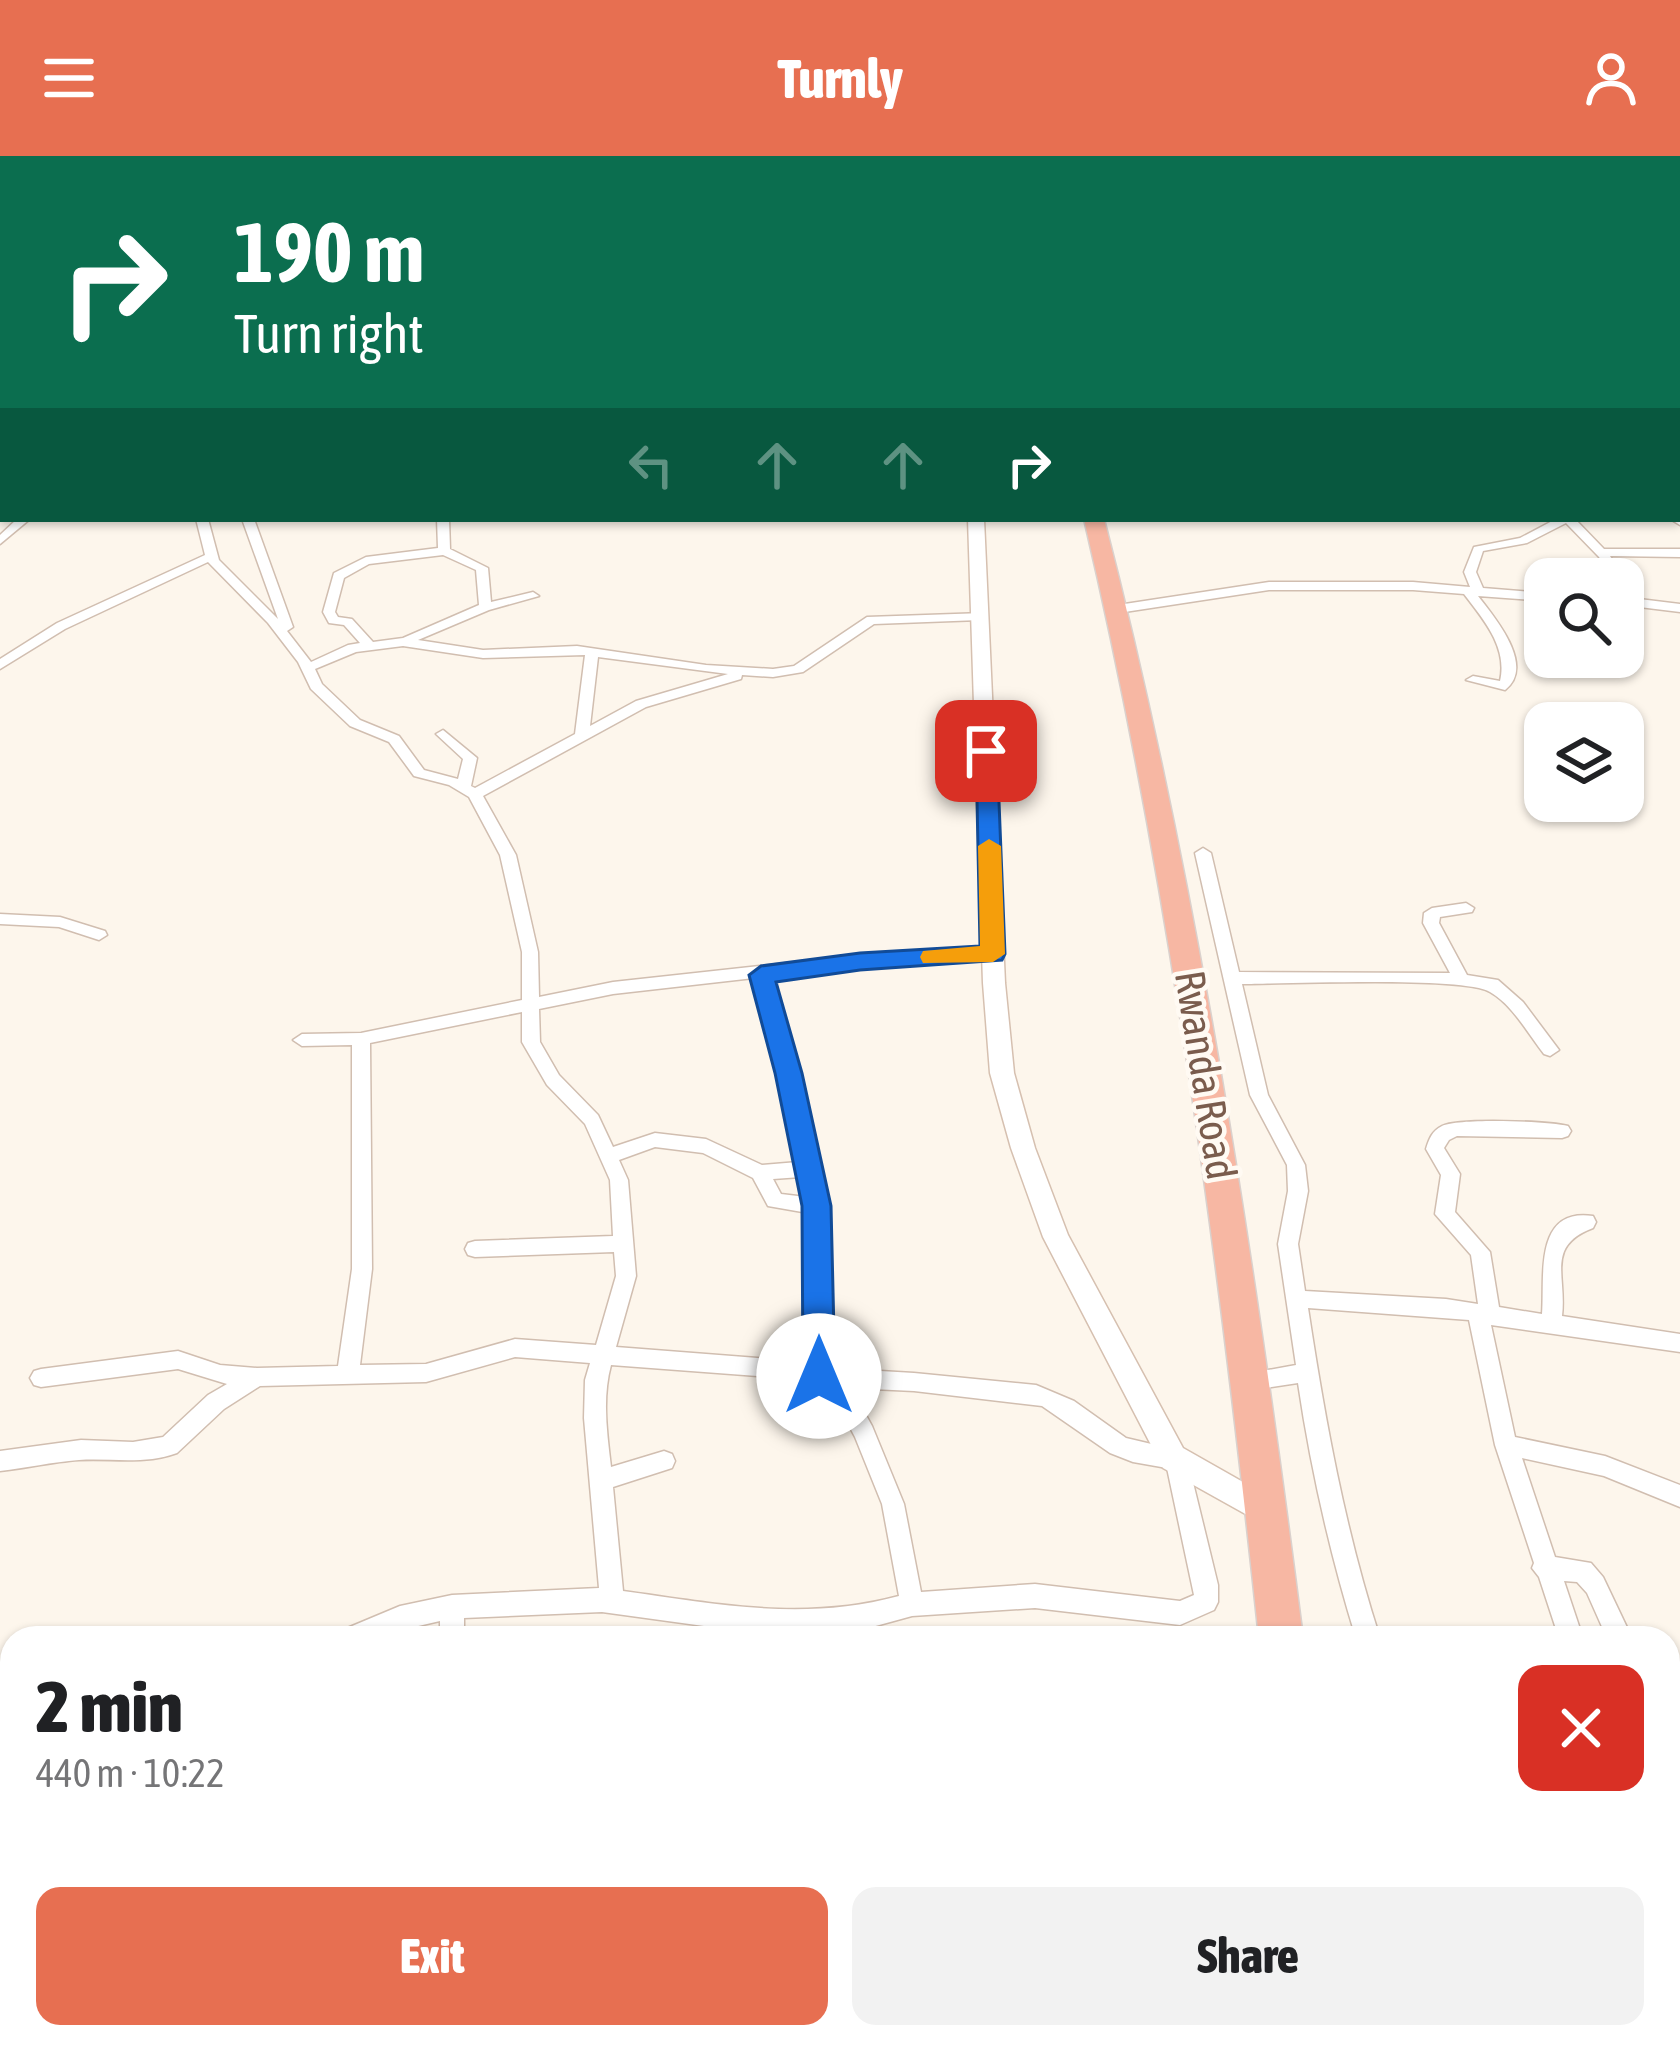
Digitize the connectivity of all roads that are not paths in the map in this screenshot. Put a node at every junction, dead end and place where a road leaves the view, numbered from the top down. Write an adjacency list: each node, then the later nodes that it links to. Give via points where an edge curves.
1 (203, 522): 11 (street)
2 (249, 522): 27 (street)
3 (443, 522): 8 (street)
4 (976, 522): 22 (street)
5 (1095, 522): 21 (highway, Rwanda Road)
6 (1556, 522): 13 (street, via 1525,540 1485,544)
7 (1570, 522): 9 (street)
8 (444, 551): 19 (street, via 481,565); 24 (street, via 341,572 329,612)
9 (1601, 552): 10 (street); 12 (street)
10 (1680, 553)
11 (212, 556): 26 (street, via 61,626); 27 (street)
12 (1605, 558)
13 (1471, 568): 14 (street, via 1455,582); 15 (street)
14 (1407, 586): 15 (street); 21 (street, via 1269,586)
15 (1472, 591): 16 (street); 29 (street, via 1502,642 1510,676 1505,686)
16 (1524, 595)
17 (533, 596): 19 (street)
18 (1645, 603): 20 (street)
19 (485, 607): 23 (street)
20 (1680, 608)
21 (1118, 609): 63 (highway, Rwanda Road, via 1213,1104)
22 (980, 616): 28 (street, via 871,620 798,669); 37 (street)
23 (403, 641): 24 (street); 25 (street, via 483,654)
24 (369, 645): 27 (street)
25 (592, 652): 28 (street); 31 (street)
26 (0, 665)
27 (306, 665): 32 (street, via 346,716 394,740 419,773)
28 (746, 673): 31 (street, via 641,704)
29 (1473, 680)
30 (443, 734): 32 (street, via 470,758)
31 (582, 737): 32 (street)
32 (469, 790): 41 (street, via 513,868)
33 (1203, 853): 39 (street)
34 (1466, 908): 40 (street, via 1432,913 1430,923)
35 (0, 920): 36 (street, via 60,922)
36 (99, 935)
37 (993, 954): 38 (street); 65 (street, via 1002,1073 1023,1148 1056,1238)
38 (761, 975): 41 (street); 47 (street)
39 (1235, 978): 40 (street); 53 (street, via 1259,1095 1298,1180 1288,1244)
40 (1462, 981): 44 (street, via 1498,987)
41 (531, 1003): 42 (street); 46 (street, via 539,1062 592,1120)
42 (361, 1039): 43 (street); 58 (street, via 362,1269)
43 (302, 1040)
44 (1550, 1051)
45 (1562, 1131): 54 (street, via 1457,1129 1437,1142 1452,1179 1445,1214 1480,1252)
46 (608, 1156): 48 (street, via 656,1140 720,1150); 51 (street, via 619,1180)
47 (806, 1169): 48 (street); 49 (street)
48 (760, 1173): 49 (street, via 775,1201)
49 (817, 1206): 62 (street)
50 (1586, 1222): 55 (street, via 1566,1230 1549,1258)
51 (625, 1244): 52 (street); 57 (street, via 626,1276)
52 (476, 1249)
53 (1296, 1299): 54 (street); 59 (street)
54 (1484, 1315): 55 (street); 64 (street)
55 (1551, 1322): 56 (street)
56 (1680, 1343)
57 (606, 1354): 58 (street, via 515,1348 426,1373); 62 (street); 68 (street, via 596,1399)
58 (348, 1372): 60 (street)
59 (1308, 1372): 63 (street); 78 (street)
60 (257, 1377): 61 (street, via 178,1360); 66 (street, via 169,1446)
61 (41, 1378)
62 (827, 1378): 65 (street, via 927,1381 1048,1398 1119,1446); 73 (street, via 864,1433 893,1504)
63 (1253, 1381): 70 (highway, Rwanda Road)
64 (1506, 1445): 69 (street, via 1605,1466); 71 (street)
65 (1175, 1460): 70 (street); 73 (street, via 1206,1585 1201,1606 1180,1613 1035,1596)
66 (0, 1461)
67 (664, 1461): 68 (street)
68 (602, 1480): 72 (street)
69 (1680, 1496)
70 (1267, 1512): 77 (highway, Rwanda Road)
71 (1544, 1568): 79 (street); 80 (street, via 1582,1571)
72 (613, 1601): 73 (street, via 769,1623 861,1618); 74 (street)
73 (912, 1604)
74 (452, 1607): 75 (street); 76 (street)
75 (382, 1626)
76 (452, 1626)
77 (1280, 1626)
78 (1364, 1626)
79 (1566, 1626)
80 (1614, 1626)

